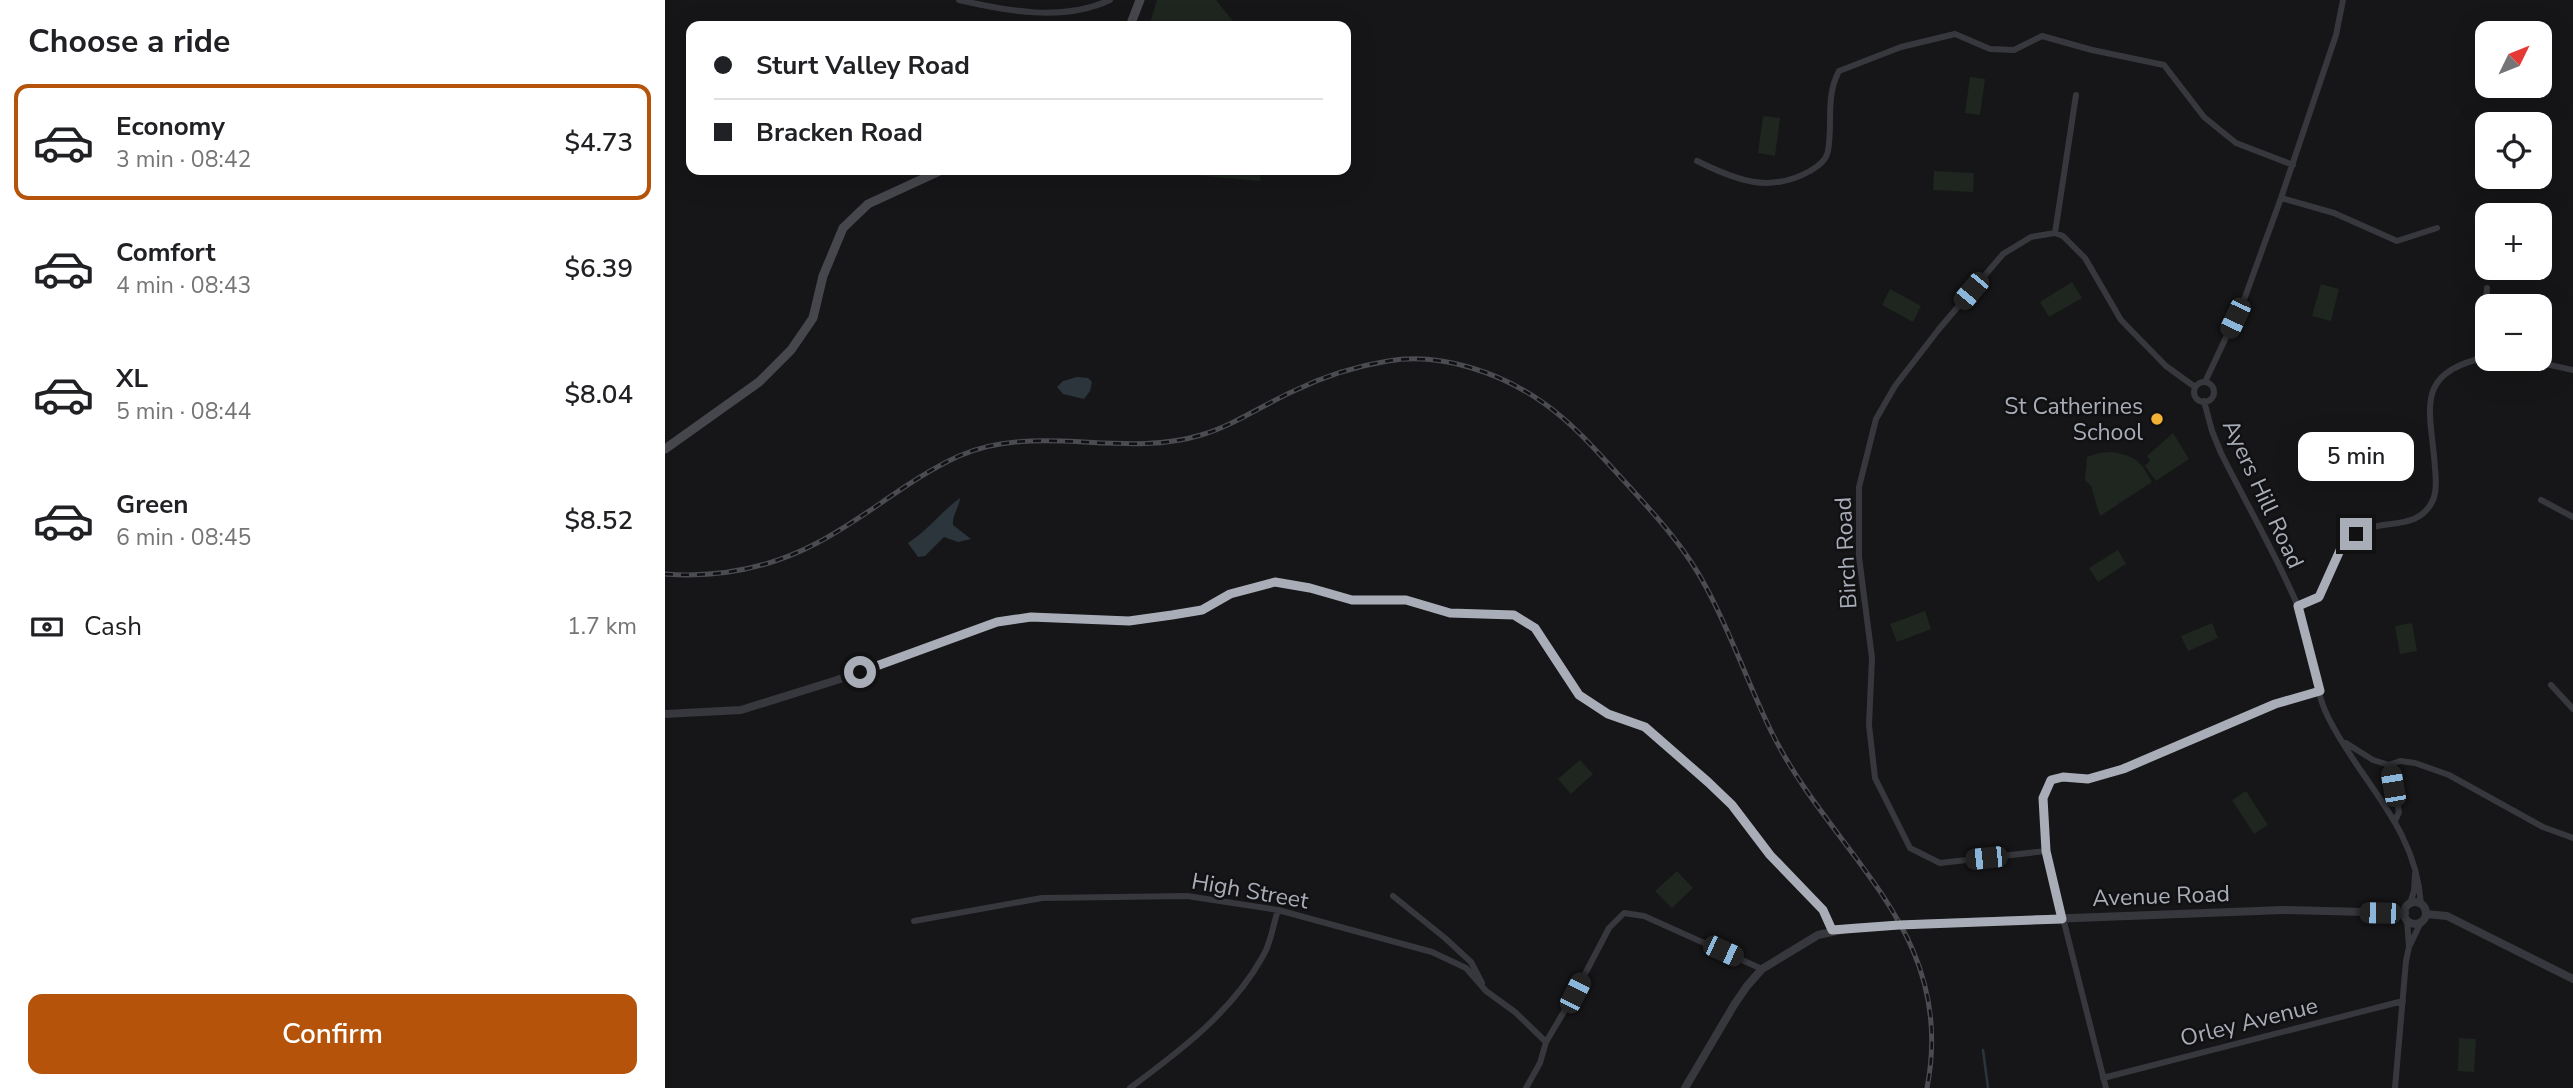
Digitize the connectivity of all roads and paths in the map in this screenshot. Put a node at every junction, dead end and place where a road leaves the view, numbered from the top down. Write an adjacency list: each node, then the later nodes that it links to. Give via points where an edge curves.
1 (959, 0): 2 (street, via 1035,12 1068,12)
2 (1109, 0)
3 (1139, 0): 5 (main road)
4 (2343, 0): 8 (street)
5 (1132, 21)
6 (2075, 95): 12 (street)
7 (1697, 161): 8 (street, via 1746,182 1775,184 1802,175 1820,165 1828,154 1829,108 1839,71 1901,47 1955,34 1990,49 2014,50 2042,36 2164,65 2204,117 2236,143)
8 (2293, 166): 10 (street)
9 (931, 175): 21 (main road, via 868,204 842,228 813,318 790,350 759,382)
10 (2281, 198): 11 (street, via 2334,213 2397,241); 18 (street, via 2245,297)
11 (2437, 228)
12 (2055, 233): 19 (street, via 2085,258 2120,320 2166,366); 33 (street, Birch Road, via 2031,237 2003,254 1903,376 1876,419 1859,487 1859,557 1872,658 1869,725 1875,778 1893,817 1910,848 1940,863)
13 (2487, 288): 14 (street)
14 (2487, 294)
15 (2475, 359): 24 (street, via 2436,382 2429,396 2436,480 2433,500 2412,520 2356,534 2341,548 2319,597)
16 (2552, 365): 17 (street)
17 (2573, 370)
18 (2205, 382): 19 (street); 20 (street, via 2213,394)
19 (2195, 387): 20 (street, via 2195,396)
20 (2204, 401): 24 (street, Ayers Hill Road, via 2221,453)
21 (665, 449)
22 (2541, 500): 23 (street)
23 (2573, 517)
24 (2298, 606): 26 (street, Ayers Hill Road)
25 (2550, 685): 27 (street)
26 (2320, 691): 29 (street, Ayers Hill Road, via 2327,715); 33 (street, via 2275,704 2123,769 2088,779 2051,780 2043,798)
27 (2573, 709)
28 (665, 714): 44 (street, via 741,710 997,622 1031,617 1129,621 1172,615 1202,610 1230,594 1275,582 1352,600 1406,600 1450,613 1514,615 1535,628 1579,695 1608,714 1645,727 1732,805 1770,855 1823,910)
29 (2344, 742): 30 (street); 31 (street, Ayers Hill Road)
30 (2389, 765): 31 (street, via 2399,812); 32 (street, via 2415,763 2449,775 2543,827)
31 (2395, 821): 34 (street, Ayers Hill Road)
32 (2573, 838)
33 (2046, 851): 41 (street)
34 (2415, 865): 36 (street); 37 (street, Ayers Hill Road)
35 (1392, 896): 48 (street, via 1471,962)
36 (2410, 904): 37 (street); 40 (street)
37 (2421, 904): 39 (street)
38 (1278, 910): 42 (street, High Street, via 1187,896 1042,898); 48 (street, High Street, via 1432,952 1466,968); 52 (street, via 1265,954 1241,990 1192,1042)
39 (2426, 914): 43 (street); 47 (street, via 2447,916)
40 (2406, 917): 41 (street, Avenue Road, via 2283,910); 43 (street, via 2414,924); 45 (street)
41 (2062, 919): 44 (street, Avenue Road, bridge); 51 (street)
42 (914, 922)
43 (2421, 922): 45 (street)
44 (1832, 930): 46 (street, Avenue Road)
45 (2409, 947): 49 (street)
46 (1762, 969): 50 (street, via 1644,916 1624,913 1609,928); 54 (street, Avenue Road, via 1734,1005)
47 (2573, 979)
48 (1486, 991): 50 (street, High Street)
49 (2403, 1001): 51 (street, Orley Avenue); 56 (street)
50 (1546, 1042): 53 (street)
51 (2103, 1078): 55 (street)
52 (1130, 1088)
53 (1526, 1088)
54 (1685, 1088)
55 (2106, 1088)
56 (2395, 1088)

